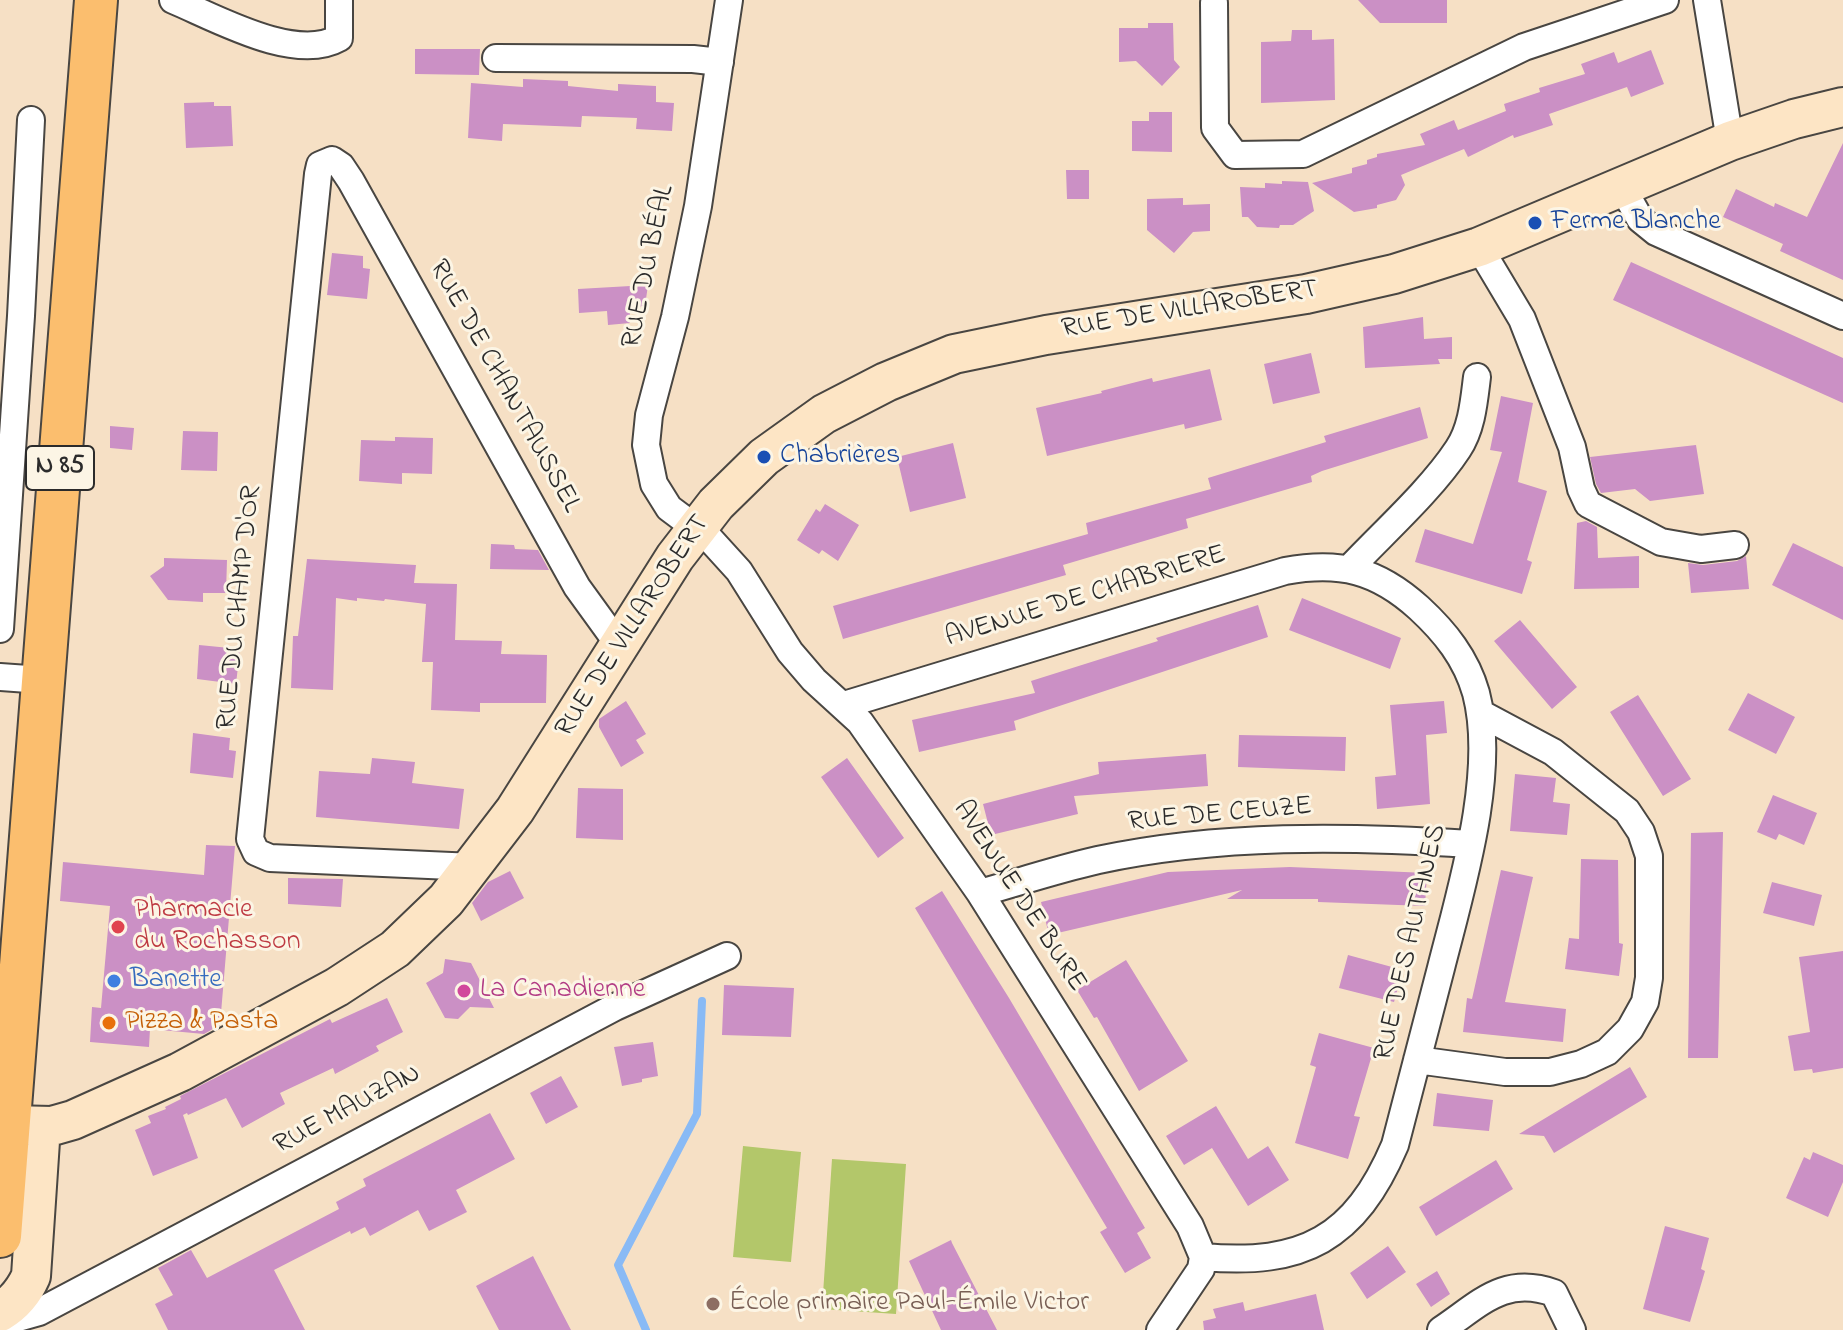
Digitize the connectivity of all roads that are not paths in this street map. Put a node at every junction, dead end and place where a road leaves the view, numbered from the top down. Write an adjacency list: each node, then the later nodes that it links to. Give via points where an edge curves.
1 (96, 0): 25 (main road, N 85)
2 (173, 0): 3 (street, via 280,44 309,47 339,38)
3 (339, 0)
4 (729, 0): 9 (street, RUE DU BÉAL)
5 (1665, 0): 7 (street, via 1524,47 1303,154 1235,155 1215,128)
6 (1707, 0): 12 (street)
7 (1214, 3)
8 (496, 58): 9 (street)
9 (720, 62): 19 (street, RUE DU BÉAL, via 698,206 646,445 654,484 669,508)
10 (1843, 107): 12 (main road, RUE DE VILLAROBERT)
11 (31, 120): 16 (street)
12 (1730, 141): 14 (main road, RUE DE VILLAROBERT)
13 (332, 160): 23 (street, RUE DE CHANTAUSSEL, via 351,181 577,587); 29 (street, RUE DU CHAMP D'OR, via 320,165 318,174 250,839 256,852 270,858)
14 (1622, 187): 15 (main road, RUE DE VILLAROBERT); 17 (street, via 1640,219 1656,232)
15 (1479, 247): 19 (main road, RUE DE VILLAROBERT, via 1306,294 954,354 824,414 764,457); 20 (street, via 1522,319 1572,447 1588,504 1661,542 1701,549)
16 (11, 315): 22 (street)
17 (1843, 316)
18 (1477, 377): 21 (street, via 1460,447)
19 (697, 528): 23 (main road, RUE DE VILLAROBERT); 26 (street, AVENUE DE BURE, via 739,571 790,652)
20 (1735, 545)
21 (1350, 568): 26 (street, AVENUE DE CHABRIERE, via 1315,565 1285,571); 27 (street, RUE DES AUTANES, via 1381,580 1441,628 1462,657)
22 (0, 629)
23 (619, 645): 29 (main road, RUE DE VILLAROBERT)
24 (0, 677): 25 (street)
25 (42, 680): 31 (main road, N 85)
26 (844, 705): 30 (street, AVENUE DE BURE)
27 (1480, 713): 28 (street, RUE DES AUTANES, via 1480,787); 34 (street, via 1553,752 1627,811 1641,832 1649,856 1645,1002 1630,1029 1607,1052 1550,1072 1505,1072)
28 (1470, 844): 30 (street, RUE DE CEUZE, via 1361,837 1197,846 1097,861); 34 (street, RUE DES AUTANES)
29 (474, 867): 35 (main road, RUE DE VILLAROBERT, via 395,949 337,987 180,1072 73,1120)
30 (980, 893): 37 (street, AVENUE DE BURE, via 1190,1226)
31 (12, 935): 33 (main road, N 85)
32 (727, 956): 39 (street, RUE MAUZAN, via 615,1007 39,1312)
33 (8, 1038): 35 (main road, N 85)
34 (1417, 1060): 37 (street, RUE DES AUTANES, via 1382,1176 1347,1222 1304,1249 1245,1258)
35 (25, 1125): 36 (main road, N 85); 38 (main road, via 31,1276 25,1290)
36 (0, 1236)
37 (1203, 1257): 40 (street, via 1201,1269)
38 (0, 1312)
39 (0, 1323)
40 (1160, 1330)
41 (1441, 1330): 42 (street, via 1507,1288 1533,1286 1554,1293)
42 (1572, 1330)

